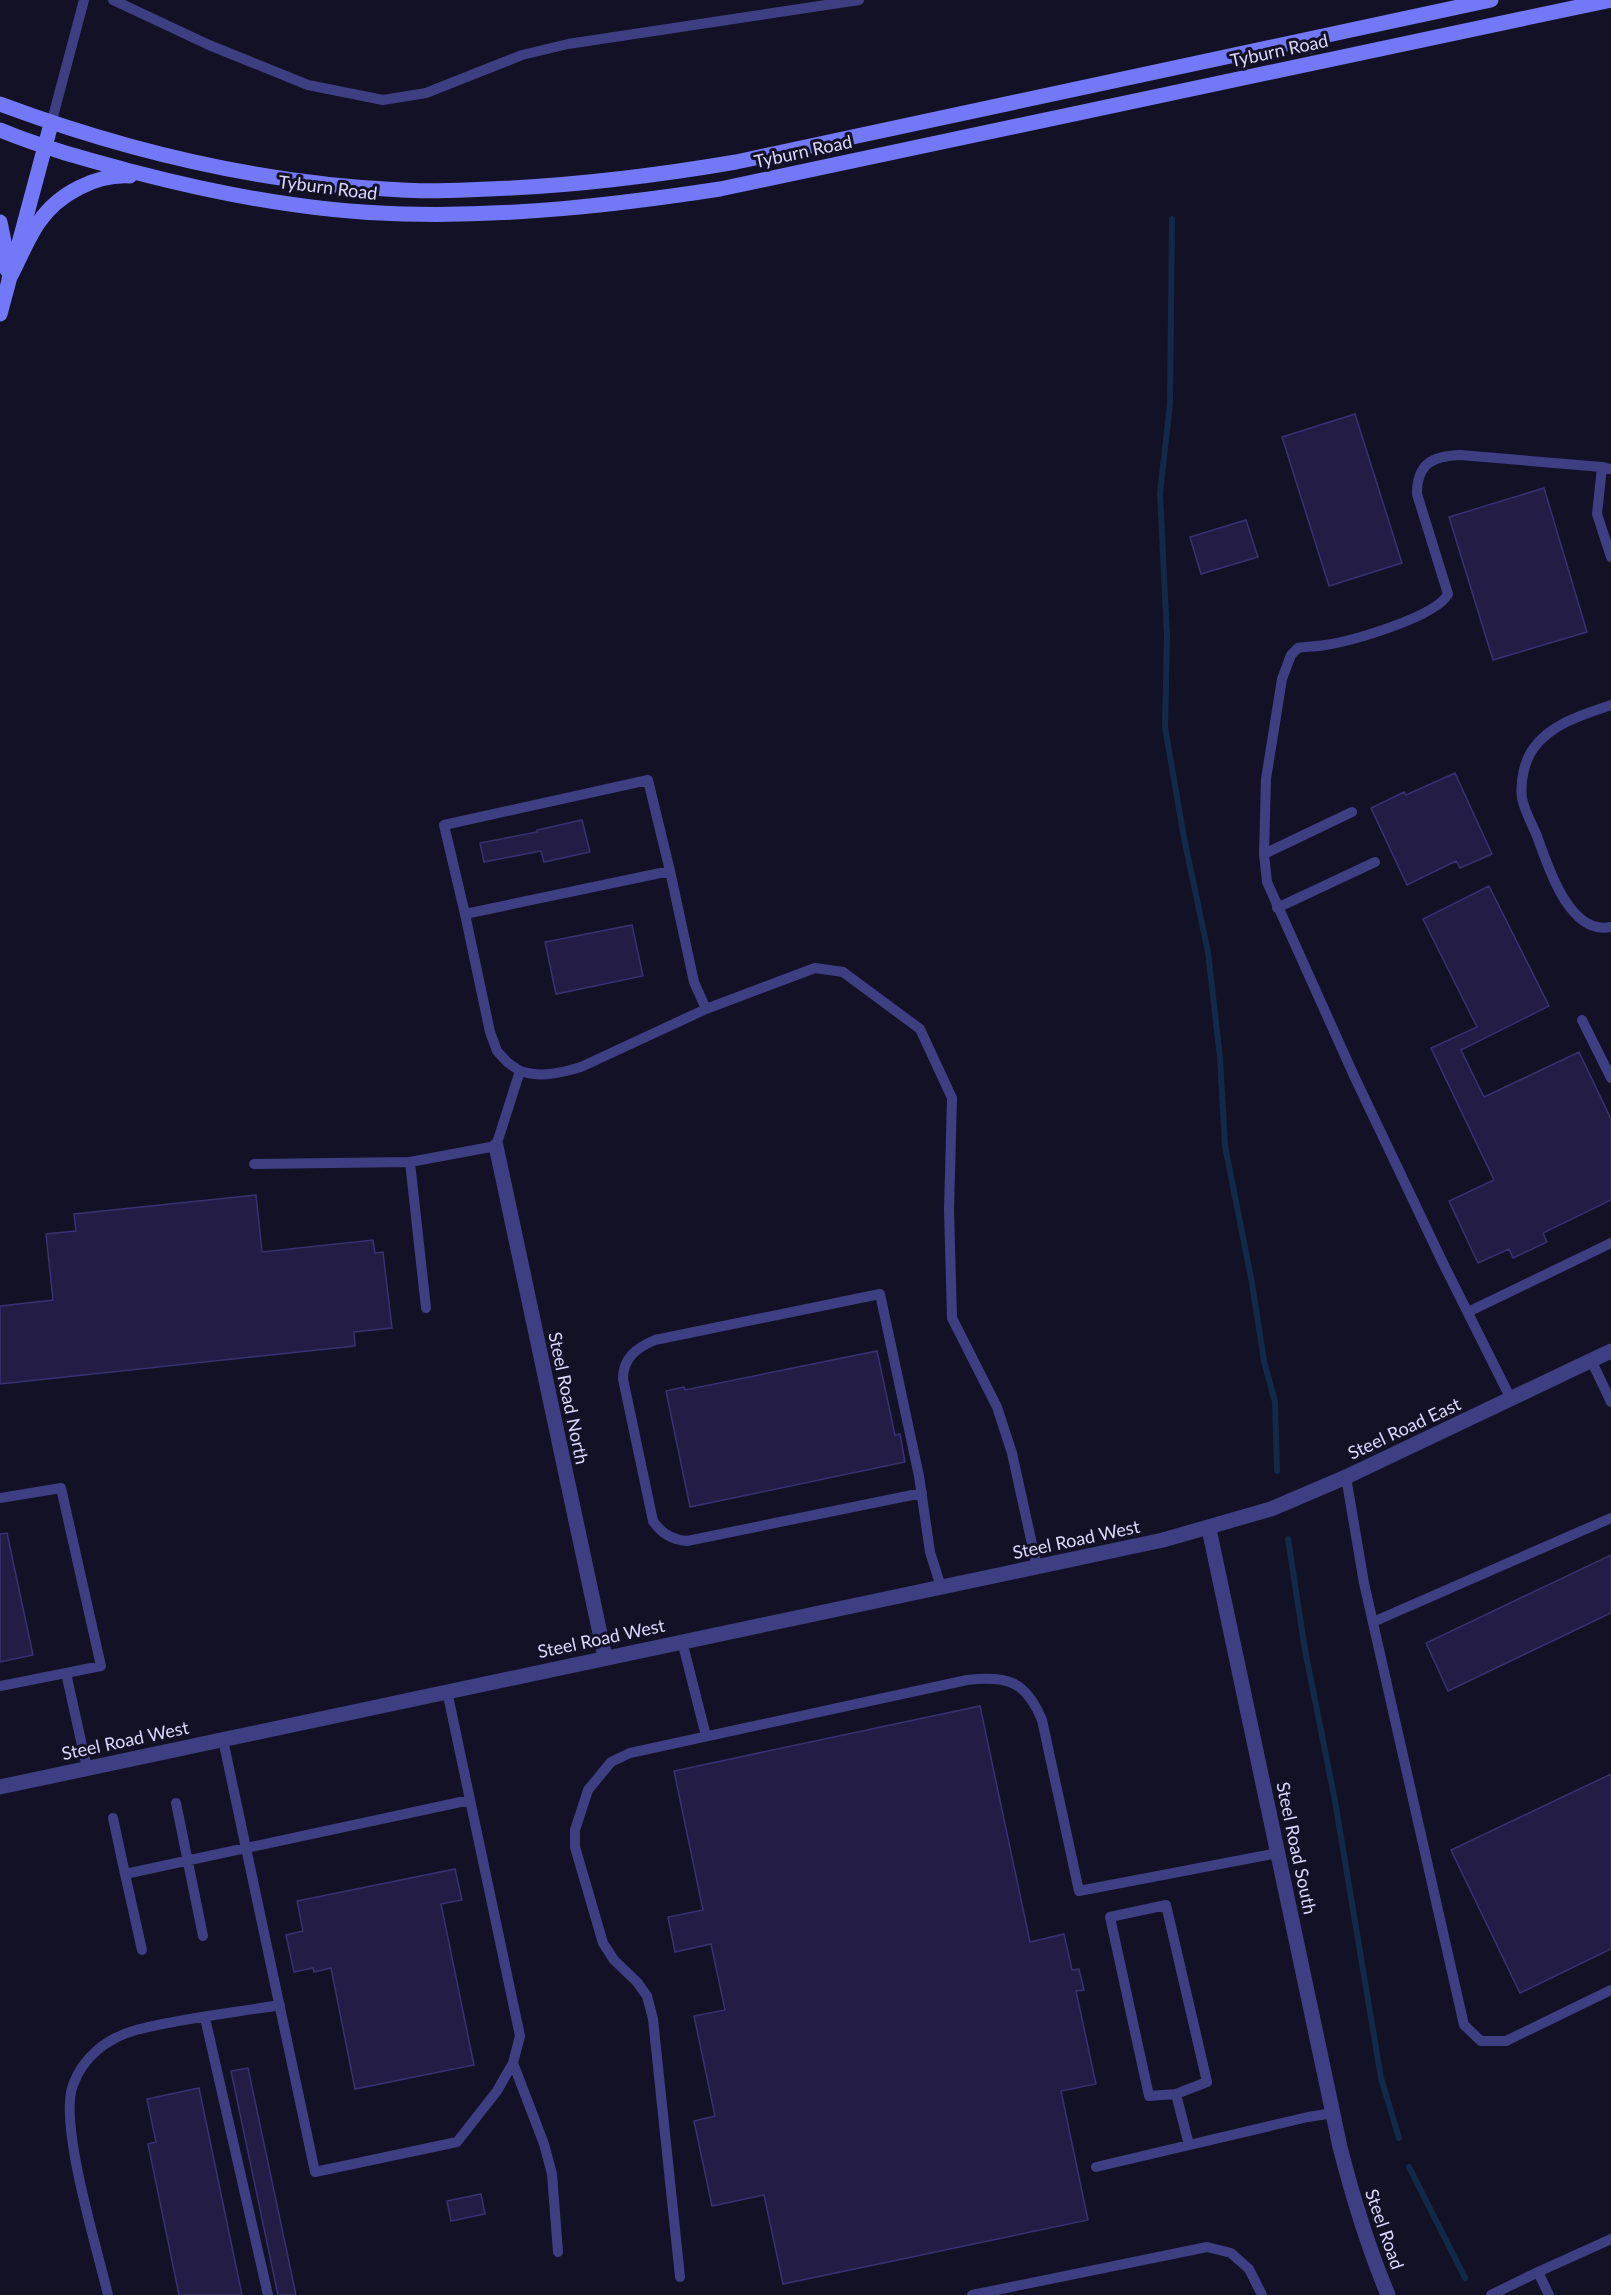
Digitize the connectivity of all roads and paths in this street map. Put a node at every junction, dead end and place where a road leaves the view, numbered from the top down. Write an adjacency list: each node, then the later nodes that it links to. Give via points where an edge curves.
1 (84, 0): 7 (lane)
2 (113, 0): 3 (lane, via 308,85 383,100 426,93 522,56 568,44)
3 (859, 0)
4 (1491, 0): 7 (main road, Tyburn Road, via 736,162 550,187 435,191 344,186 265,176 167,156)
5 (1611, 0): 10 (main road, Tyburn Road, via 720,189 615,205 403,214 301,205)
6 (0, 104): 7 (main road, Tyburn Road)
7 (51, 123): 9 (main road)
8 (0, 130): 9 (main road, Tyburn Road)
9 (45, 146): 10 (main road, Tyburn Road); 12 (main road)
10 (159, 178): 12 (main road, via 105,177 69,194 39,222)
11 (0, 222): 12 (main road)
12 (8, 284): 13 (main road)
13 (0, 314)
14 (1606, 468): 15 (lane, via 1597,514); 18 (lane, via 1460,454 1429,461 1417,481 1417,494 1448,594 1434,609 1393,627 1325,646 1298,648 1291,655 1282,679 1266,778)
15 (1611, 557)
16 (1611, 705): 23 (lane, via 1577,716 1549,734 1533,749 1522,774 1522,798 1568,905 1581,920 1601,929)
17 (1352, 812): 18 (lane)
18 (1264, 854): 21 (lane, via 1267,882)
19 (1375, 862): 21 (lane)
20 (670, 871): 22 (lane); 22 (lane, via 648,780 444,825); 24 (lane, via 694,982)
21 (1277, 908): 33 (lane)
22 (465, 914): 26 (lane, via 497,1052)
23 (1611, 927)
24 (706, 1009): 26 (lane, via 581,1067 534,1076); 43 (lane, via 815,968 843,972 920,1029 952,1098 952,1318 997,1407 1012,1453)
25 (1582, 1020): 27 (lane)
26 (520, 1071): 28 (lane)
27 (1611, 1078)
28 (496, 1146): 29 (lane); 47 (street, Steel Road North)
29 (410, 1162): 30 (lane); 32 (lane)
30 (254, 1164)
31 (1611, 1243): 33 (lane)
32 (426, 1308)
33 (1468, 1312): 36 (lane)
34 (1611, 1351): 35 (street, Steel Road East)
35 (1590, 1360): 36 (street, Steel Road East); 37 (lane)
36 (1511, 1399): 38 (street, Steel Road East)
37 (1611, 1402)
38 (1346, 1476): 42 (street, Steel Road East, via 1271,1509); 45 (lane)
39 (922, 1493): 39 (lane, via 880,1294 655,1340 626,1361 623,1379 653,1521 670,1537 687,1541); 44 (lane, via 930,1551)
40 (0, 1498): 48 (lane, via 61,1488 101,1666)
41 (1611, 1518): 45 (lane)
42 (1209, 1529): 43 (street, Steel Road West); 59 (street, Steel Road South)
43 (1037, 1567): 44 (street, Steel Road West)
44 (941, 1587): 46 (street, Steel Road West)
45 (1373, 1622): 64 (lane, via 1464,2025 1481,2041 1506,2041)
46 (682, 1641): 47 (street, Steel Road West); 51 (lane)
47 (604, 1658): 50 (street, Steel Road West)
48 (66, 1673): 49 (lane); 53 (lane)
49 (0, 1686)
50 (447, 1691): 52 (street, Steel Road West); 55 (lane)
51 (706, 1736): 59 (lane, via 967,1680 1006,1679 1029,1695 1042,1720 1079,1891); 76 (lane, via 630,1753 611,1762 588,1790 575,1830 575,1847 603,1943 647,1996 653,2019)
52 (223, 1740): 53 (street, Steel Road West); 58 (lane)
53 (87, 1768): 54 (street, Steel Road West)
54 (0, 1787)
55 (470, 1800): 58 (lane); 67 (lane, via 520,2036)
56 (176, 1803): 60 (lane)
57 (113, 1818): 61 (lane)
58 (246, 1848): 60 (lane); 65 (lane)
59 (1278, 1853): 69 (street, Steel Road South)
60 (189, 1860): 61 (lane); 62 (lane)
61 (125, 1874): 63 (lane)
62 (204, 1936)
63 (142, 1950)
64 (1611, 1990)
65 (280, 2006): 66 (lane); 67 (lane, via 315,2172 457,2142)
66 (205, 2018): 77 (lane, via 134,2031 105,2044 86,2059 72,2086 69,2108 73,2149); 78 (lane)
67 (513, 2064): 74 (lane, via 552,2174)
68 (1176, 2094): 68 (lane, via 1207,2082 1166,1905 1110,1917 1149,2097); 70 (lane)
69 (1333, 2114): 70 (lane, via 1308,2116); 72 (street, Steel Road South)
70 (1188, 2145): 71 (lane)
71 (1096, 2167)
72 (1347, 2176): 81 (street, Steel Road)
73 (1611, 2239): 75 (lane)
74 (558, 2252)
75 (1538, 2272): 82 (lane); 83 (lane)
76 (680, 2277)
77 (108, 2295)
78 (268, 2295)
79 (972, 2295): 80 (lane, via 1207,2247 1231,2253 1249,2269)
80 (1262, 2295)
81 (1388, 2295)
82 (1491, 2295)
83 (1549, 2295)

